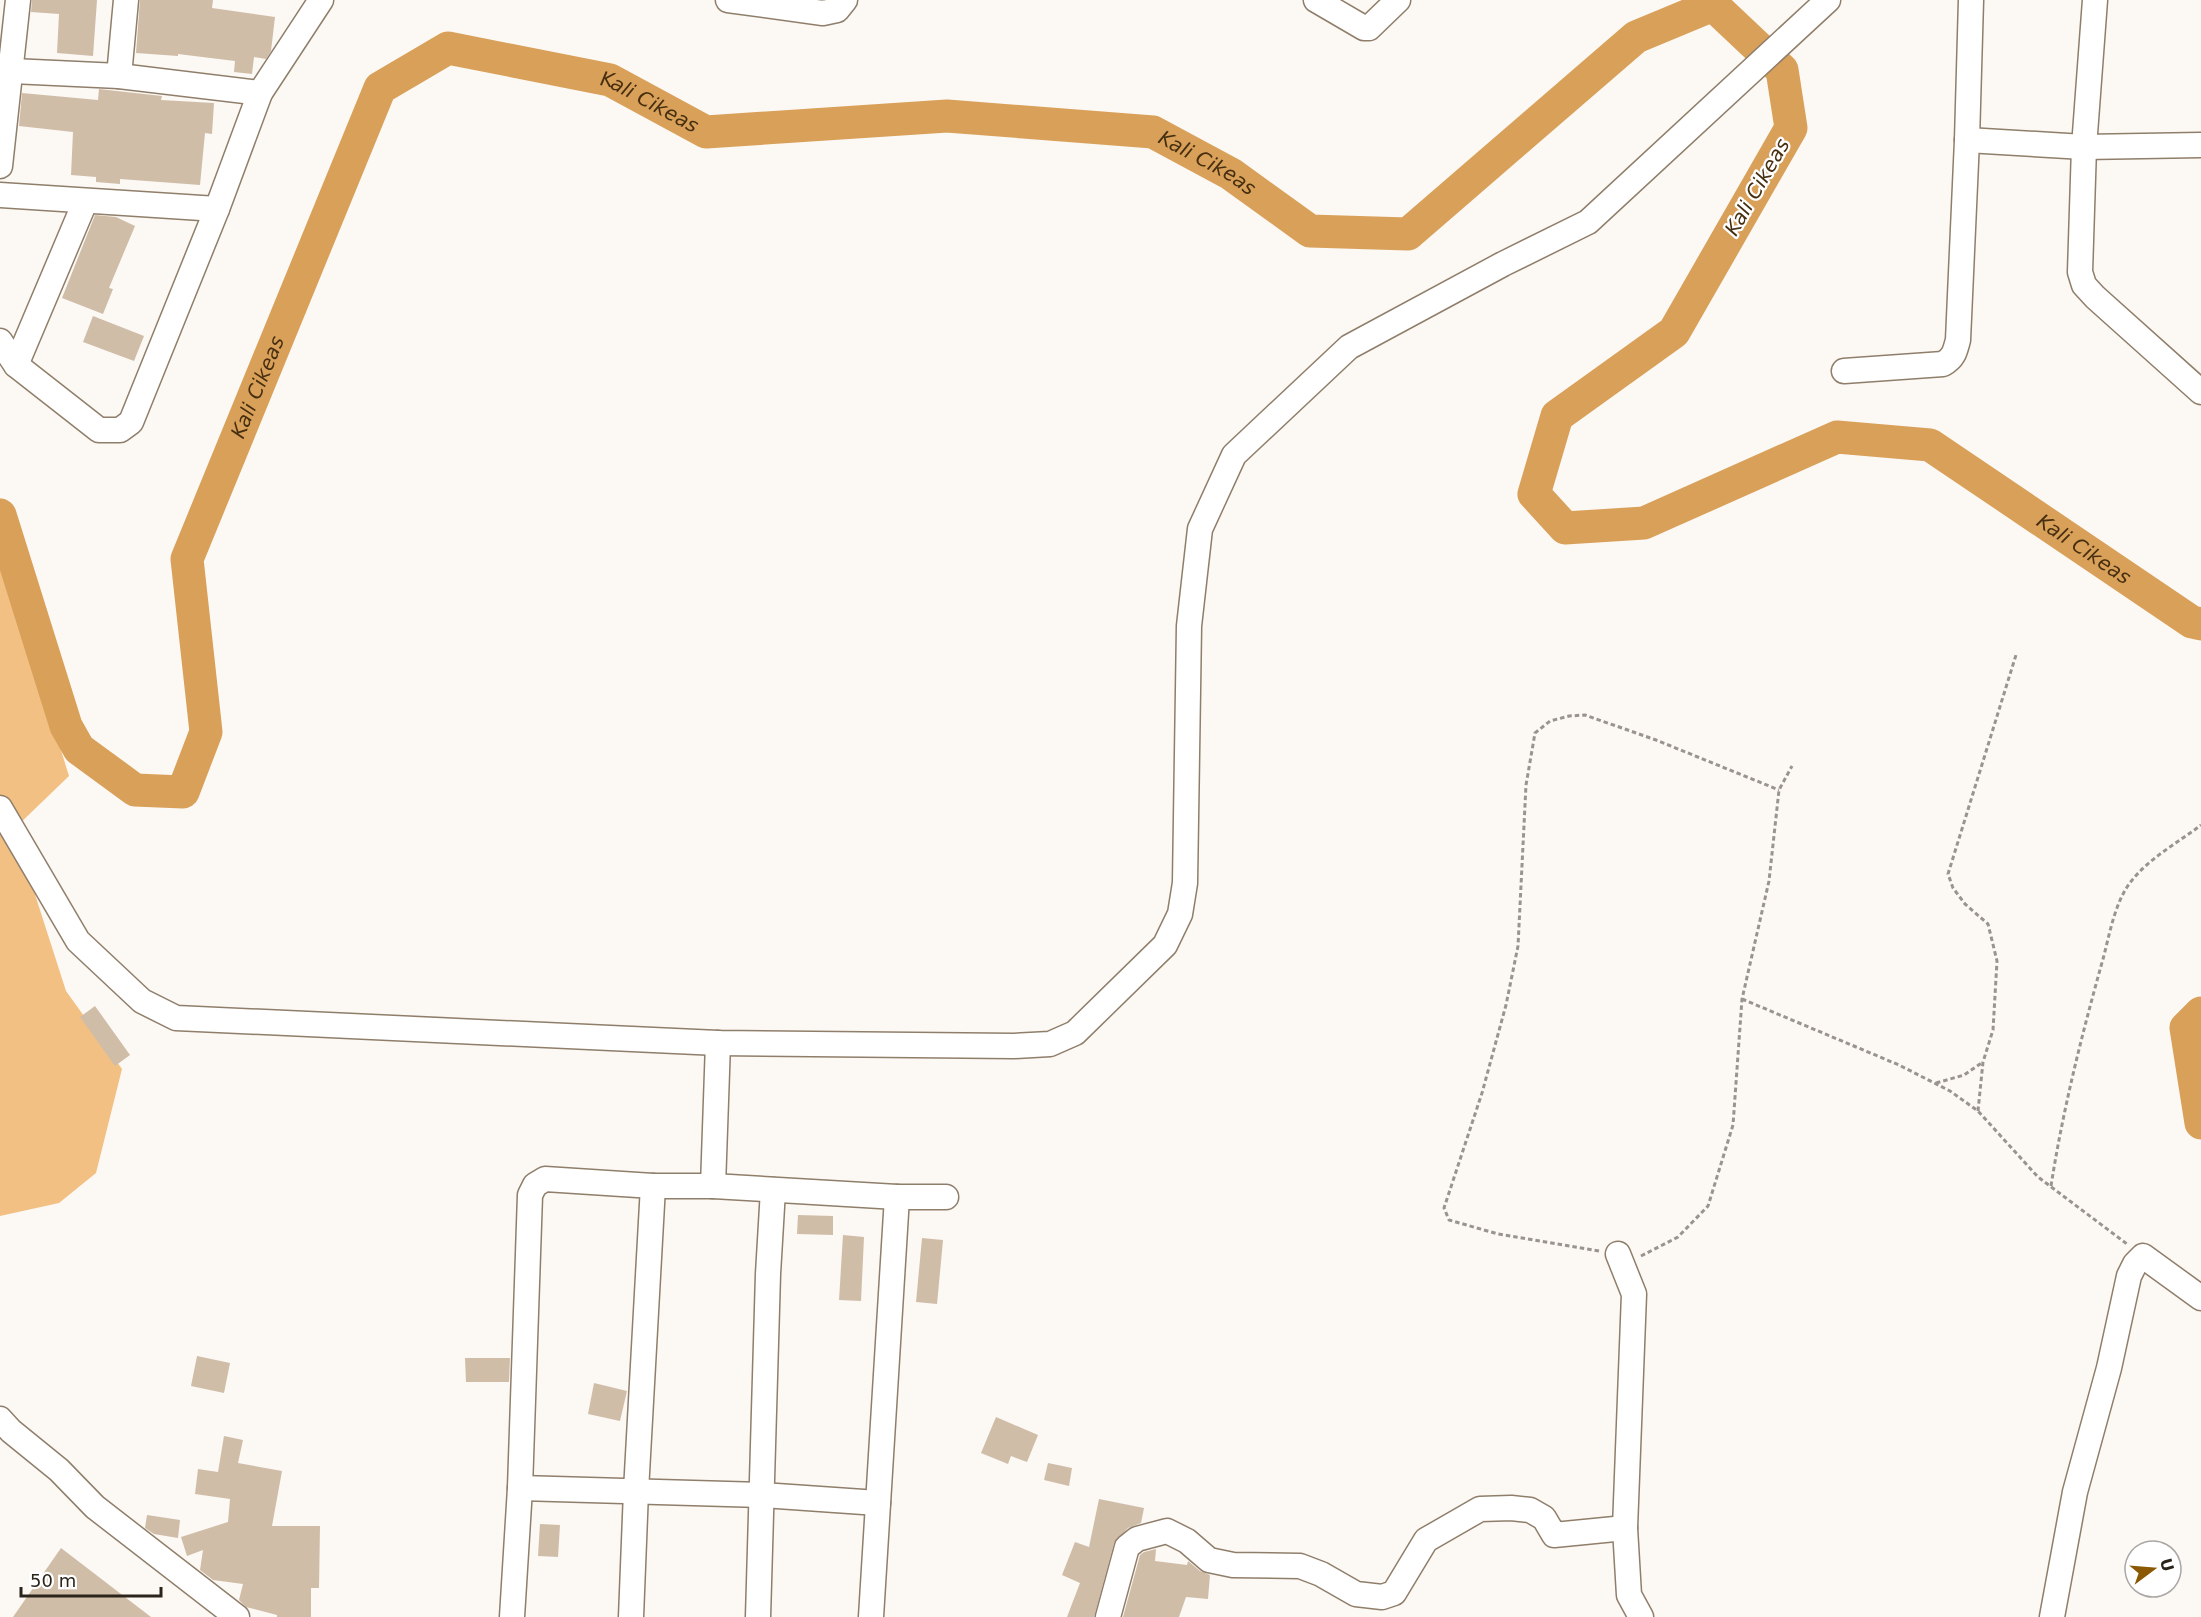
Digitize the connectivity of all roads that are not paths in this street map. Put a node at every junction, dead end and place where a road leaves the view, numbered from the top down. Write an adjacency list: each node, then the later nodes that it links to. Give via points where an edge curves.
1 (18, 0): 11 (street)
2 (126, 0): 12 (street)
3 (321, 0): 13 (street)
4 (728, 0): 5 (street, via 823,13 837,10)
5 (845, 0)
6 (1316, 0): 7 (street, via 1369,28)
7 (1398, 0)
8 (1828, 0): 26 (street, via 1588,222 1349,347 1234,455 1200,529 1189,626 1185,883 1180,914 1165,945 1075,1033 1050,1044 1014,1046)
9 (1971, 0): 14 (street)
10 (2095, 0): 16 (street)
11 (12, 71): 12 (street); 17 (street)
12 (119, 76): 13 (street)
13 (260, 93): 20 (street)
14 (1967, 140): 16 (street); 23 (street, via 1958,340 1952,359 1943,364)
15 (2201, 145): 16 (street)
16 (2084, 147): 24 (street, via 2080,272 2084,285)
17 (0, 166)
18 (0, 195): 19 (street)
19 (85, 202): 20 (street); 22 (street)
20 (217, 209): 22 (street, via 131,422 120,430 99,430)
21 (0, 341): 22 (street)
22 (16, 365)
23 (1844, 371)
24 (2201, 392)
25 (0, 807): 26 (street, via 78,940 142,1001 177,1018)
26 (718, 1043): 28 (street)
27 (653, 1186): 28 (street); 35 (street, via 545,1179 535,1185 530,1195); 36 (street)
28 (713, 1186): 29 (street)
29 (773, 1190): 30 (street); 37 (street)
30 (897, 1197): 31 (street); 38 (street)
31 (946, 1197)
32 (1618, 1254): 39 (street, via 1634,1294)
33 (2201, 1298): 47 (street, via 2143,1256 2129,1276 2075,1492)
34 (0, 1419): 40 (street, via 95,1507)
35 (520, 1488): 36 (street); 41 (street)
36 (636, 1491): 37 (street); 42 (street)
37 (762, 1495): 38 (street); 43 (street)
38 (878, 1503): 44 (street)
39 (1625, 1528): 45 (street, via 1554,1534 1545,1518 1530,1510 1480,1509 1426,1540 1394,1593 1382,1597 1356,1594 1300,1566 1209,1560 1187,1541 1167,1531 1137,1539 1127,1547); 46 (street, via 1629,1595)
40 (237, 1617)
41 (512, 1617)
42 (631, 1617)
43 (758, 1617)
44 (870, 1617)
45 (1108, 1617)
46 (1641, 1617)
47 (2052, 1617)

